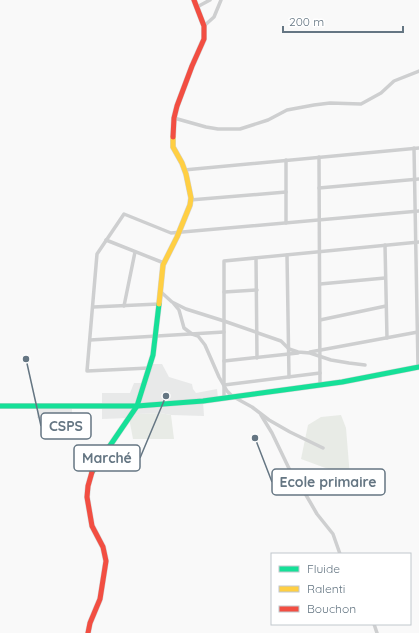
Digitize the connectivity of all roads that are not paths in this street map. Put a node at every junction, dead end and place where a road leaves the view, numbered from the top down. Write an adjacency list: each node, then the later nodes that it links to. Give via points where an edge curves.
1 (194, 0): 4 (street)
2 (210, 0): 4 (street)
3 (221, 0): 5 (street, via 214,16)
4 (197, 7): 5 (street)
5 (204, 26): 7 (street, via 203,43 182,90)
6 (419, 71): 7 (street, via 394,81 387,89 361,104 330,103 287,110 268,120 240,129 206,127)
7 (174, 118): 12 (street, via 172,147)
8 (414, 148): 9 (street); 10 (street); 13 (street)
9 (419, 148)
10 (319, 157): 11 (street); 15 (street)
11 (286, 160): 12 (street); 16 (street)
12 (184, 170): 17 (street)
13 (414, 179): 14 (street); 15 (street); 18 (street)
14 (419, 179)
15 (319, 188): 19 (street)
16 (286, 192): 17 (street); 20 (street)
17 (190, 200): 21 (street, via 188,212)
18 (417, 211): 19 (street); 23 (street)
19 (319, 220): 20 (street); 26 (street)
20 (286, 223): 21 (street)
21 (178, 233): 22 (street, via 171,233 124,214); 29 (street)
22 (106, 240): 25 (street); 40 (street, via 97,254)
23 (417, 242): 24 (street); 30 (street)
24 (385, 245): 26 (street); 31 (street)
25 (136, 252): 29 (street); 38 (street)
26 (320, 252): 27 (street); 32 (street)
27 (288, 255): 28 (street); 50 (street)
28 (256, 258): 33 (street); 35 (street, via 224,261)
29 (164, 263): 34 (street)
30 (418, 275): 44 (street)
31 (385, 278): 32 (street); 39 (street)
32 (320, 284): 41 (street)
33 (256, 290): 35 (street); 45 (street)
34 (161, 292): 36 (street); 37 (street)
35 (224, 292): 42 (street)
36 (172, 302): 42 (street); 46 (street, via 179,310 184,328)
37 (160, 304): 38 (street); 47 (street)
38 (124, 306): 40 (street)
39 (386, 306): 41 (street); 48 (street)
40 (93, 307): 49 (street)
41 (320, 320): 51 (street)
42 (224, 321): 43 (street); 45 (street)
43 (224, 332): 46 (street); 56 (street)
44 (418, 332): 48 (street); 58 (street)
45 (257, 333): 50 (street, via 281,341); 55 (street)
46 (192, 334): 47 (street); 62 (street, via 198,336 205,345)
47 (156, 336): 49 (street); 59 (street)
48 (387, 338): 51 (street)
49 (90, 340): 59 (street, via 87,371)
50 (288, 349): 52 (street); 53 (street)
51 (320, 351): 52 (street); 54 (street)
52 (304, 353): 53 (street); 54 (street)
53 (288, 354): 55 (street); 61 (street)
54 (320, 356): 57 (street); 60 (street)
55 (257, 358): 56 (street)
56 (224, 361): 62 (street)
57 (366, 365)
58 (418, 367): 63 (street)
59 (149, 368): 67 (street)
60 (320, 374): 61 (street); 63 (street)
61 (289, 377): 62 (street)
62 (224, 385): 64 (street); 65 (street)
63 (320, 385): 64 (street)
64 (232, 396): 65 (street); 68 (street)
65 (224, 397): 67 (street)
66 (0, 406): 67 (street)
67 (137, 406): 71 (street, via 92,472 88,486 87,497 92,526 103,547 106,561 100,600)
68 (259, 412): 69 (street, via 290,432); 70 (street, via 296,483 333,534)
69 (323, 448)
70 (340, 553)
71 (88, 633)

